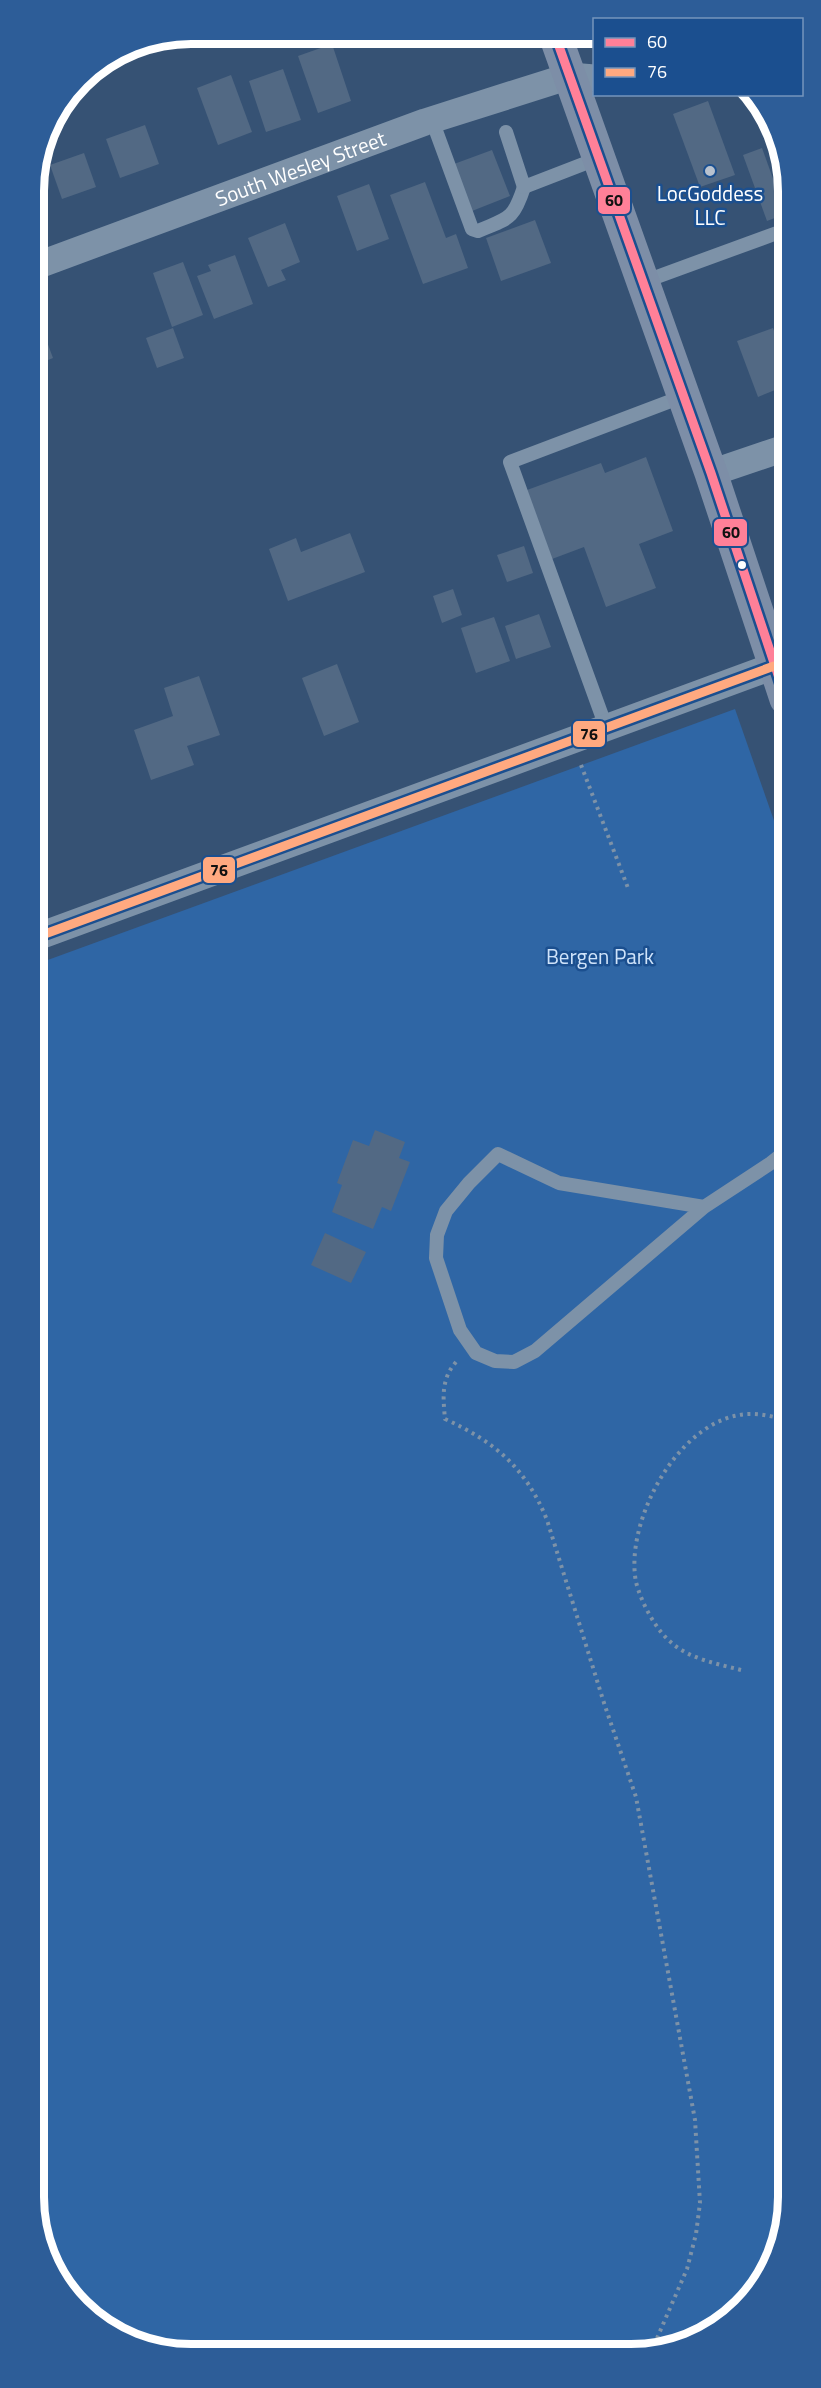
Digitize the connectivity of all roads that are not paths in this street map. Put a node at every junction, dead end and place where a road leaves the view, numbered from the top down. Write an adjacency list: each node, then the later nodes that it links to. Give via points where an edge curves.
1 (561, 44): 2 (main road)
2 (582, 77): 3 (street, South Wesley Street); 5 (main road)
3 (432, 120): 6 (lane, via 471,229 478,231 507,218 517,210); 8 (street, South Wesley Street)
4 (506, 132): 6 (lane)
5 (599, 158): 6 (lane); 9 (main road)
6 (524, 187)
7 (778, 233): 9 (lane)
8 (44, 263)
9 (643, 282): 10 (main road)
10 (684, 396): 12 (main road); 15 (lane, via 510,462)
11 (778, 450): 12 (street)
12 (711, 473): 13 (main road)
13 (778, 658)
14 (778, 665): 15 (street)
15 (606, 728): 16 (street)
16 (44, 934)
17 (778, 1158): 18 (lane)
18 (704, 1207): 18 (lane, via 535,1351 514,1362 495,1361 476,1353 460,1330 436,1258 437,1235 446,1211 498,1154 558,1183)

